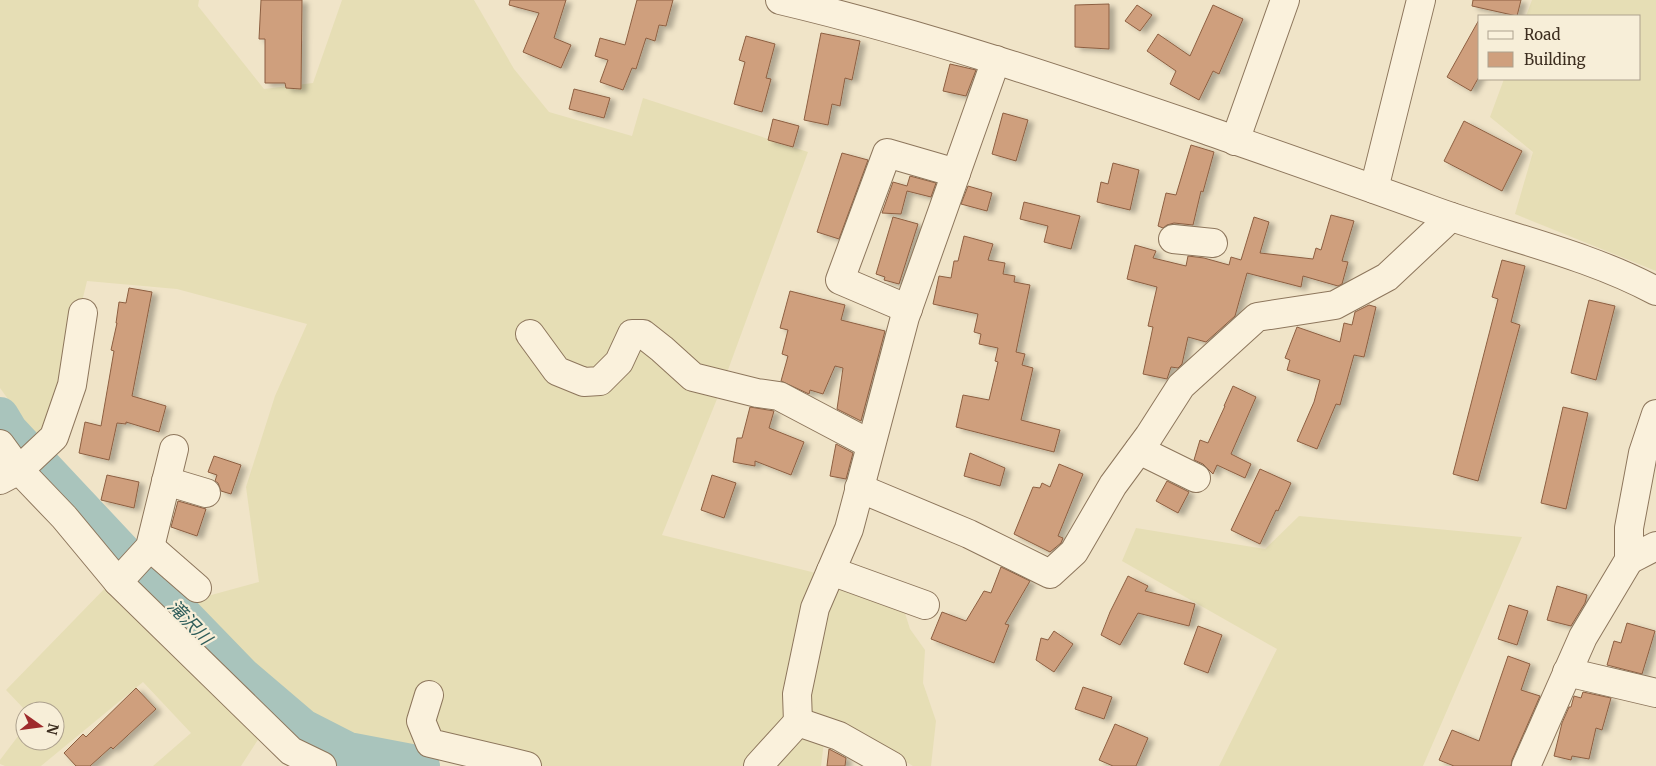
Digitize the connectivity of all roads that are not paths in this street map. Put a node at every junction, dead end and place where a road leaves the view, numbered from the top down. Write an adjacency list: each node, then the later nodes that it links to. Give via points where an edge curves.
1 (780, 0): 4 (street)
2 (1285, 0): 6 (street)
3 (1421, 0): 8 (street)
4 (832, 6): 5 (street)
5 (996, 60): 6 (street); 7 (street)
6 (1235, 141): 8 (street)
7 (956, 173): 13 (street); 13 (street, via 887,153 840,280)
8 (1374, 189): 9 (street)
9 (1450, 217): 12 (street, via 1596,263); 20 (street, via 1387,277 1335,305 1257,317 1181,386)
10 (1174, 239): 11 (street)
11 (1213, 243)
12 (1656, 291)
13 (908, 308): 18 (street)
14 (84, 313): 21 (street, via 72,385 54,437)
15 (530, 334): 18 (street, via 557,371 584,382 600,381 619,362 632,334 643,334 693,377 779,396)
16 (1656, 414): 28 (street, via 1643,453 1629,528)
17 (0, 444): 21 (street)
18 (870, 444): 24 (street)
19 (174, 448): 23 (street)
20 (1139, 450): 22 (street); 24 (street, via 1113,485 1074,552 1050,574 970,534)
21 (9, 475): 30 (street, via 64,517)
22 (1196, 478)
23 (166, 481): 25 (street); 27 (street)
24 (859, 488): 29 (street, via 848,530)
25 (206, 493)
26 (1656, 546): 28 (street)
27 (150, 547): 30 (street); 31 (street)
28 (1629, 560): 33 (street, via 1583,637)
29 (831, 571): 32 (street); 36 (street, via 815,608 796,694)
30 (118, 582): 37 (street, via 291,751)
31 (197, 588)
32 (925, 604)
33 (1567, 672): 34 (street); 41 (street)
34 (1656, 694)
35 (429, 695): 38 (street, via 421,721 430,743)
36 (798, 722): 39 (street); 40 (street, via 839,736)
37 (322, 766)
38 (526, 766)
39 (758, 766)
40 (892, 766)
41 (1526, 766)

